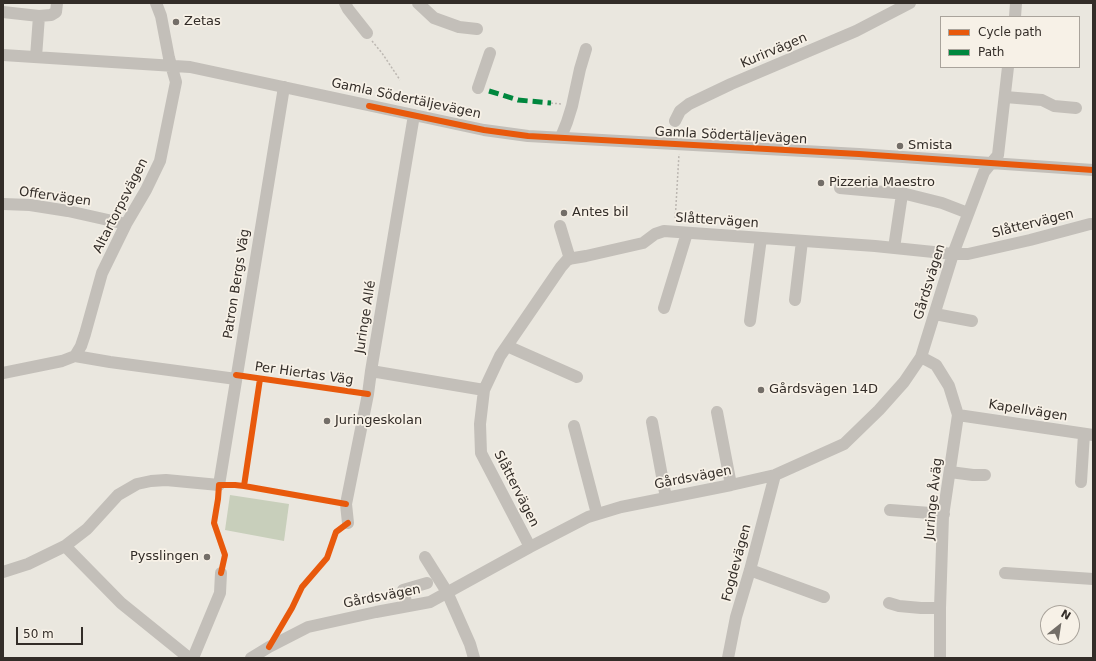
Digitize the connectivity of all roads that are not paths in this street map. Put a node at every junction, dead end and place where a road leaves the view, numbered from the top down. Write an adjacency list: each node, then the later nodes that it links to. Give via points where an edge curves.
1 (57, 3): 8 (street, via 56,12)
2 (156, 3): 16 (street, Altartorpsvägen)
3 (345, 3): 11 (street)
4 (418, 3): 10 (street, via 434,18)
5 (910, 3): 23 (street, Kurirvägen, via 856,31 689,104 680,110)
6 (1016, 3): 9 (street)
7 (3, 12): 8 (street)
8 (39, 16): 15 (street)
9 (1014, 16)
10 (477, 30)
11 (367, 33)
12 (586, 49): 24 (street, via 572,106)
13 (490, 53): 19 (street)
14 (3, 55): 15 (street, Gamla Södertäljevägen)
15 (36, 57): 16 (street, Gamla Södertäljevägen)
16 (171, 65): 18 (street, Gamla Södertäljevägen); 31 (street, Altartorpsvägen, via 176,82 160,161)
17 (1008, 68): 20 (street, Gårdsvägen)
18 (284, 87): 22 (street, Gamla Södertäljevägen); 51 (street, Patron Bergs Väg)
19 (478, 88)
20 (1004, 97): 21 (street, via 1042,100 1054,106); 25 (street, Gårdsvägen, via 998,155)
21 (1076, 108)
22 (414, 115): 24 (street, Gamla Södertäljevägen, via 484,130); 48 (street, Juringe Allé)
23 (675, 121)
24 (560, 137): 25 (street, Gamla Södertäljevägen)
25 (990, 163): 26 (street, Gamla Södertäljevägen); 30 (street, Gårdsvägen)
26 (1093, 170)
27 (840, 188): 28 (street)
28 (902, 194): 30 (street, via 942,203); 37 (street)
29 (3, 204): 31 (street, Offervägen, via 68,211)
30 (968, 213): 38 (street, Gårdsvägen)
31 (126, 224): 46 (street, Altartorpsvägen, via 102,273 85,334)
32 (1093, 224): 38 (street, Slåttervägen, via 968,254)
33 (560, 226): 39 (street)
34 (681, 232): 35 (street, Slåttervägen); 39 (street, Slåttervägen, via 664,231 643,243); 41 (street)
35 (761, 238): 36 (street, Slåttervägen); 43 (street)
36 (802, 241): 37 (street, Slåttervägen); 40 (street)
37 (894, 248): 38 (street, Slåttervägen)
38 (953, 254): 42 (street, Gårdsvägen)
39 (570, 258): 45 (street, Slåttervägen, via 561,267)
40 (795, 300)
41 (664, 308)
42 (935, 314): 44 (street); 47 (street, Gårdsvägen)
43 (750, 321)
44 (972, 321)
45 (507, 346): 50 (street); 52 (street, Slåttervägen)
46 (75, 356): 49 (street, Per Hiertas Väg); 51 (street, Per Hiertas Väg)
47 (921, 357): 54 (street, Juringe Åväg, via 936,365 949,386); 59 (street, Gårdsvägen, via 904,382 844,444)
48 (371, 371): 52 (street); 67 (street, Juringe Allé, via 346,504)
49 (3, 373)
50 (577, 377)
51 (236, 379): 68 (street, Patron Bergs Väg, via 219,485 166,480 136,484 118,495 86,530)
52 (484, 390): 69 (street, Slåttervägen, via 480,424 481,453)
53 (718, 412): 62 (street)
54 (958, 415): 57 (street, Kapellvägen); 58 (street, Juringe Åväg)
55 (652, 422): 63 (street)
56 (574, 426): 65 (street)
57 (1089, 434): 61 (street)
58 (950, 472): 60 (street); 66 (street, Juringe Åväg)
59 (775, 475): 62 (street, Gårdsvägen); 71 (street, Fogdevägen)
60 (984, 475)
61 (1081, 482)
62 (731, 485): 63 (street, Gårdsvägen)
63 (666, 498): 65 (street, Gårdsvägen)
64 (890, 510): 66 (street)
65 (597, 514): 69 (street, Gårdsvägen)
66 (944, 514): 81 (street, Juringe Åväg)
67 (348, 523)
68 (66, 546): 72 (street, via 28,564); 82 (street, via 121,603)
69 (530, 547): 77 (street, Gårdsvägen)
70 (425, 557): 77 (street)
71 (750, 570): 78 (street); 86 (street, Fogdevägen, via 736,617)
72 (3, 572)
73 (221, 573): 83 (street, via 220,593)
74 (1006, 573): 75 (street)
75 (1093, 579)
76 (427, 583): 80 (street, via 403,590)
77 (446, 592): 80 (street, Gårdsvägen, via 430,602); 85 (street)
78 (824, 597)
79 (889, 603): 81 (street, via 899,606)
80 (407, 606): 84 (street, Gårdsvägen, via 308,627)
81 (940, 608): 87 (street, Juringe Åväg)
82 (189, 658)
83 (193, 658)
84 (251, 658)
85 (474, 658)
86 (728, 658)
87 (940, 658)

